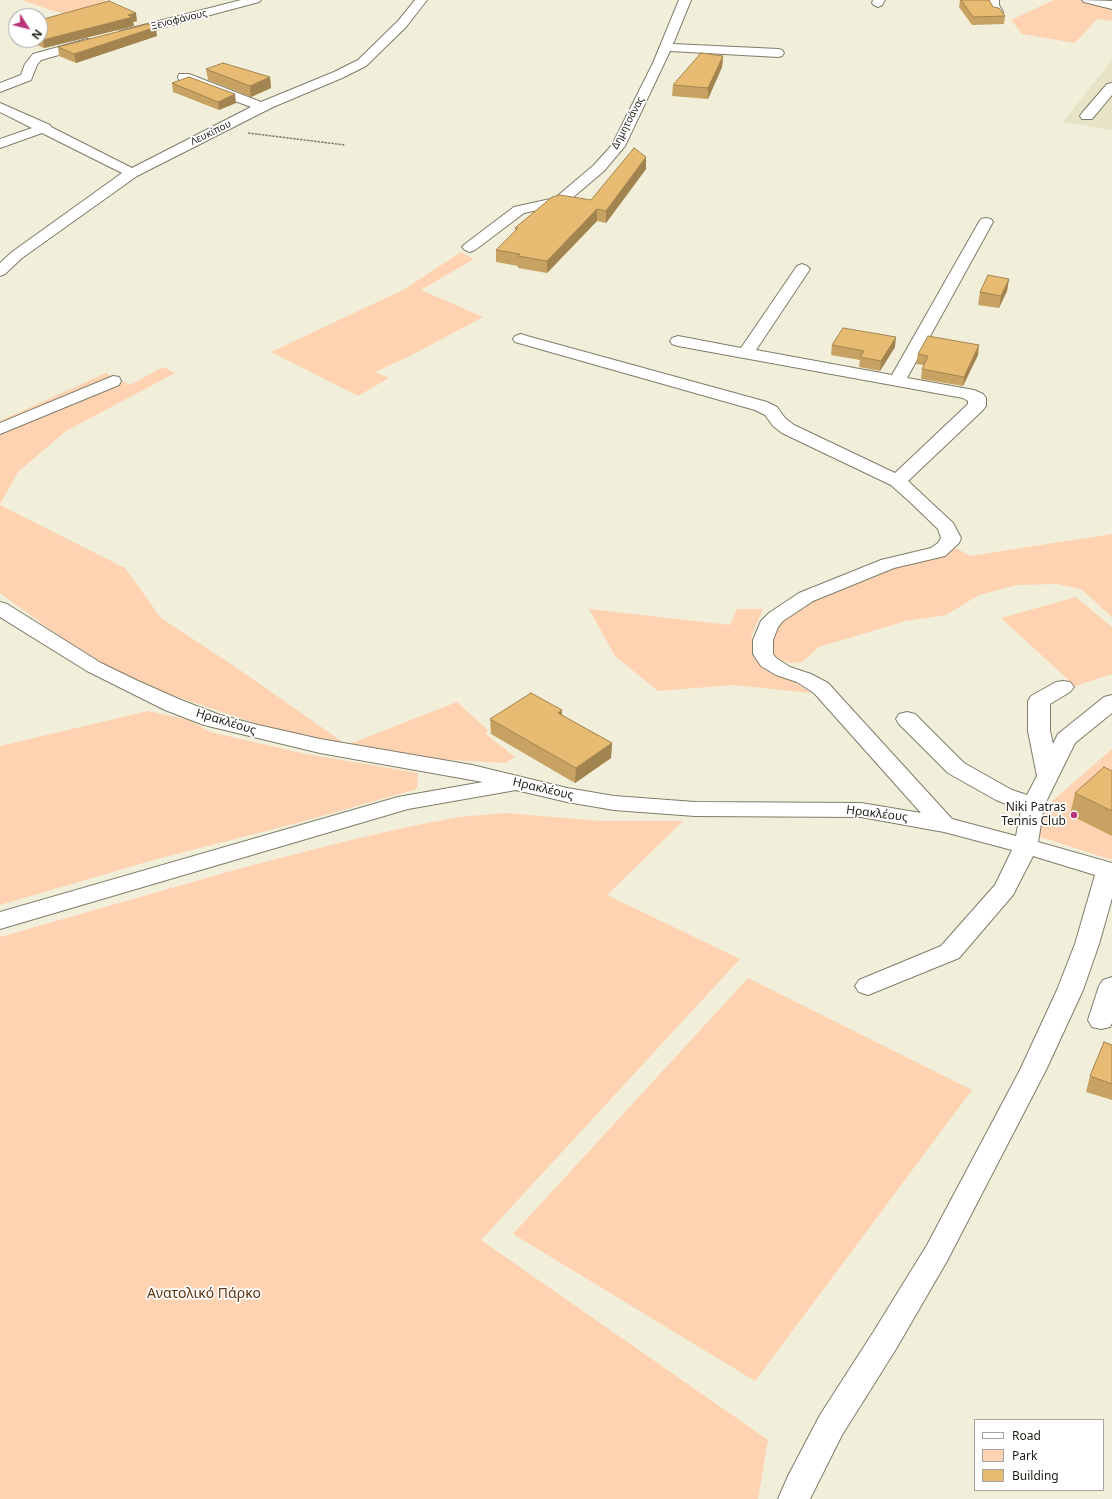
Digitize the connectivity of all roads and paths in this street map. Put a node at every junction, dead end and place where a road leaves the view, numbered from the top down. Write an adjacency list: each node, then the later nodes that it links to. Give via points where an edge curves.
1 (254, 0): 12 (street, Ξενοφάνους, via 38,57 31,64 26,78)
2 (421, 0): 14 (street, Λευκίπου, via 398,28 362,63 338,76)
3 (685, 0): 8 (street, Δημητσάνας)
4 (993, 0): 7 (street)
5 (1088, 0): 6 (street)
6 (1112, 5)
7 (997, 12)
8 (666, 47): 9 (street); 22 (street, Δημητσάνας, via 618,146 599,168 560,201 519,210)
9 (778, 53)
10 (184, 77): 14 (street)
11 (1112, 86): 15 (street)
12 (0, 88)
13 (0, 107): 16 (street)
14 (262, 107): 17 (street, Λευκίπου)
15 (1088, 116)
16 (45, 128): 18 (street); 20 (street)
17 (218, 129): 19 (path); 20 (street, Λευκίπου)
18 (0, 144)
19 (345, 145)
20 (132, 173): 24 (street, Λευκίπου, via 51,230)
21 (986, 222): 29 (street)
22 (470, 247)
23 (802, 268): 27 (street)
24 (0, 271)
25 (521, 339): 31 (street, via 761,406 771,411 788,429)
26 (678, 341): 27 (street)
27 (745, 354): 29 (street)
28 (112, 381): 30 (street)
29 (897, 381): 31 (street, via 968,394 977,398 978,402)
30 (0, 429)
31 (897, 481): 39 (street, via 946,528 951,538 945,547 930,555 863,573 793,604 768,625 763,640 763,654 771,665 821,688)
32 (0, 608): 37 (street, Ηρακλέους, via 94,668 138,690 212,720 320,746 472,772)
33 (1063, 687): 36 (street, via 1039,701 1039,731)
34 (1112, 702): 36 (street, via 1066,739)
35 (907, 719): 38 (street, via 956,768 1004,795)
36 (1048, 776): 38 (street)
37 (518, 783): 39 (street, Ηρακλέους, via 614,803 695,809 861,810); 42 (street, via 406,802)
38 (1033, 806): 40 (street)
39 (944, 824): 40 (street, Ηρακλέους)
40 (1026, 846): 41 (street, Ηρακλέους); 43 (street, via 1005,889 950,952)
41 (1110, 871): 46 (street, via 1075,977 1033,1070 937,1254 831,1425)
42 (0, 921)
43 (868, 986)
44 (1112, 986): 45 (street)
45 (1101, 1020)
46 (794, 1499)

